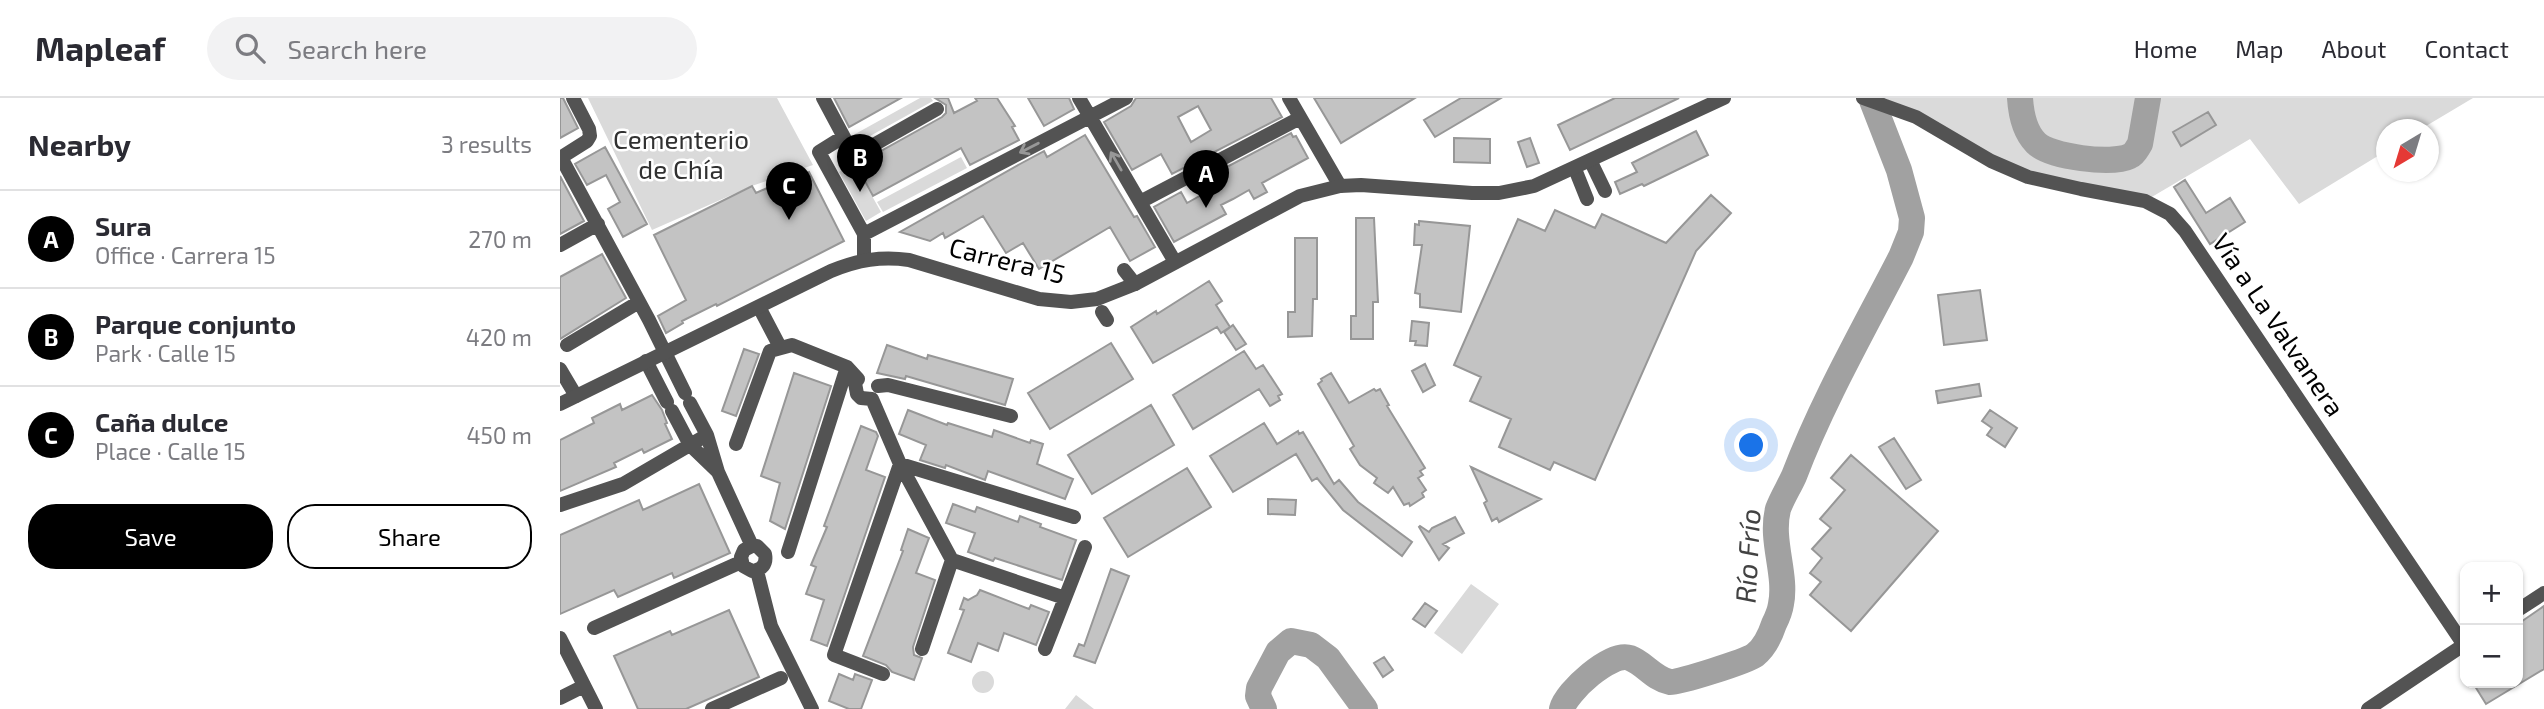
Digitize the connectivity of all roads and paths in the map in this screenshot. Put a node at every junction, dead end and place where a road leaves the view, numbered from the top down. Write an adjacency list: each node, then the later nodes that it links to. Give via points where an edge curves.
1 (573, 98): 12 (street, via 590,136)
2 (823, 98): 11 (street)
3 (1079, 98): 9 (street)
4 (1126, 98): 9 (street)
5 (1289, 98): 10 (street)
6 (1724, 98): 13 (street, Carrera 15)
7 (1863, 98): 56 (street, Vía a La Valvanera, via 1916,117 2013,171 2081,190 2146,201 2170,214)
8 (937, 109): 11 (street, via 854,156)
9 (1090, 117): 18 (street, one-way to 9); 20 (street, one-way to 20)
10 (1300, 118): 15 (street); 18 (street)
11 (844, 137): 20 (street, via 819,152)
12 (562, 157): 19 (street)
13 (1591, 162): 14 (street, Carrera 15); 16 (street)
14 (1575, 169): 15 (street, Carrera 15, via 1534,186 1499,193); 17 (street)
15 (1340, 186): 23 (street, Carrera 15, via 1300,196)
16 (1605, 191)
17 (1587, 200)
18 (1140, 202): 23 (street)
19 (598, 224): 21 (street); 26 (street)
20 (864, 234): 22 (street)
21 (560, 245)
22 (864, 260): 25 (street, Carrera 15, via 909,260 1039,299 1071,302 1097,299); 27 (street, Carrera 15)
23 (1175, 262): 25 (street, Carrera 15)
24 (1124, 270): 25 (street)
25 (1135, 284)
26 (639, 302): 28 (street); 30 (street)
27 (758, 307): 29 (street); 30 (street, Carrera 15)
28 (567, 345)
29 (780, 347): 32 (street, via 792,345); 39 (street, via 770,351)
30 (665, 352): 31 (street, Carrera 15); 38 (street)
31 (646, 361): 35 (street, Carrera 15); 40 (street)
32 (847, 367): 34 (street, via 858,379 873,378); 47 (street)
33 (560, 369): 35 (street)
34 (875, 392): 37 (street, via 888,385); 41 (street)
35 (576, 396): 36 (street, Carrera 15)
36 (560, 404)
37 (1011, 416)
38 (708, 436): 40 (street); 42 (street)
39 (736, 444)
40 (690, 445): 42 (street); 43 (street, via 623,484)
41 (900, 464): 44 (street); 48 (street); 61 (street, via 834,655)
42 (718, 472): 45 (street)
43 (560, 505)
44 (1074, 517)
45 (752, 546): 49 (street, via 742,553); 50 (street, via 765,554 764,564)
46 (1085, 547): 52 (street)
47 (788, 552)
48 (952, 560): 52 (street); 58 (street)
49 (741, 562): 50 (street, via 747,569); 54 (street)
50 (757, 570): 60 (street, via 766,613)
51 (2544, 593): 53 (street)
52 (1065, 598): 59 (street)
53 (2523, 607)
54 (594, 628)
55 (560, 638): 64 (street)
56 (2460, 639)
57 (2460, 648): 69 (street, Vía a La Valvanera)
58 (922, 649)
59 (1045, 649)
60 (787, 659): 62 (street, via 780,667); 63 (street)
61 (883, 674)
62 (781, 678): 63 (street, via 786,683); 67 (street)
63 (800, 683): 68 (street)
64 (584, 686): 65 (street); 66 (street)
65 (560, 698)
66 (596, 709)
67 (712, 709)
68 (812, 709)
69 (2368, 709)

